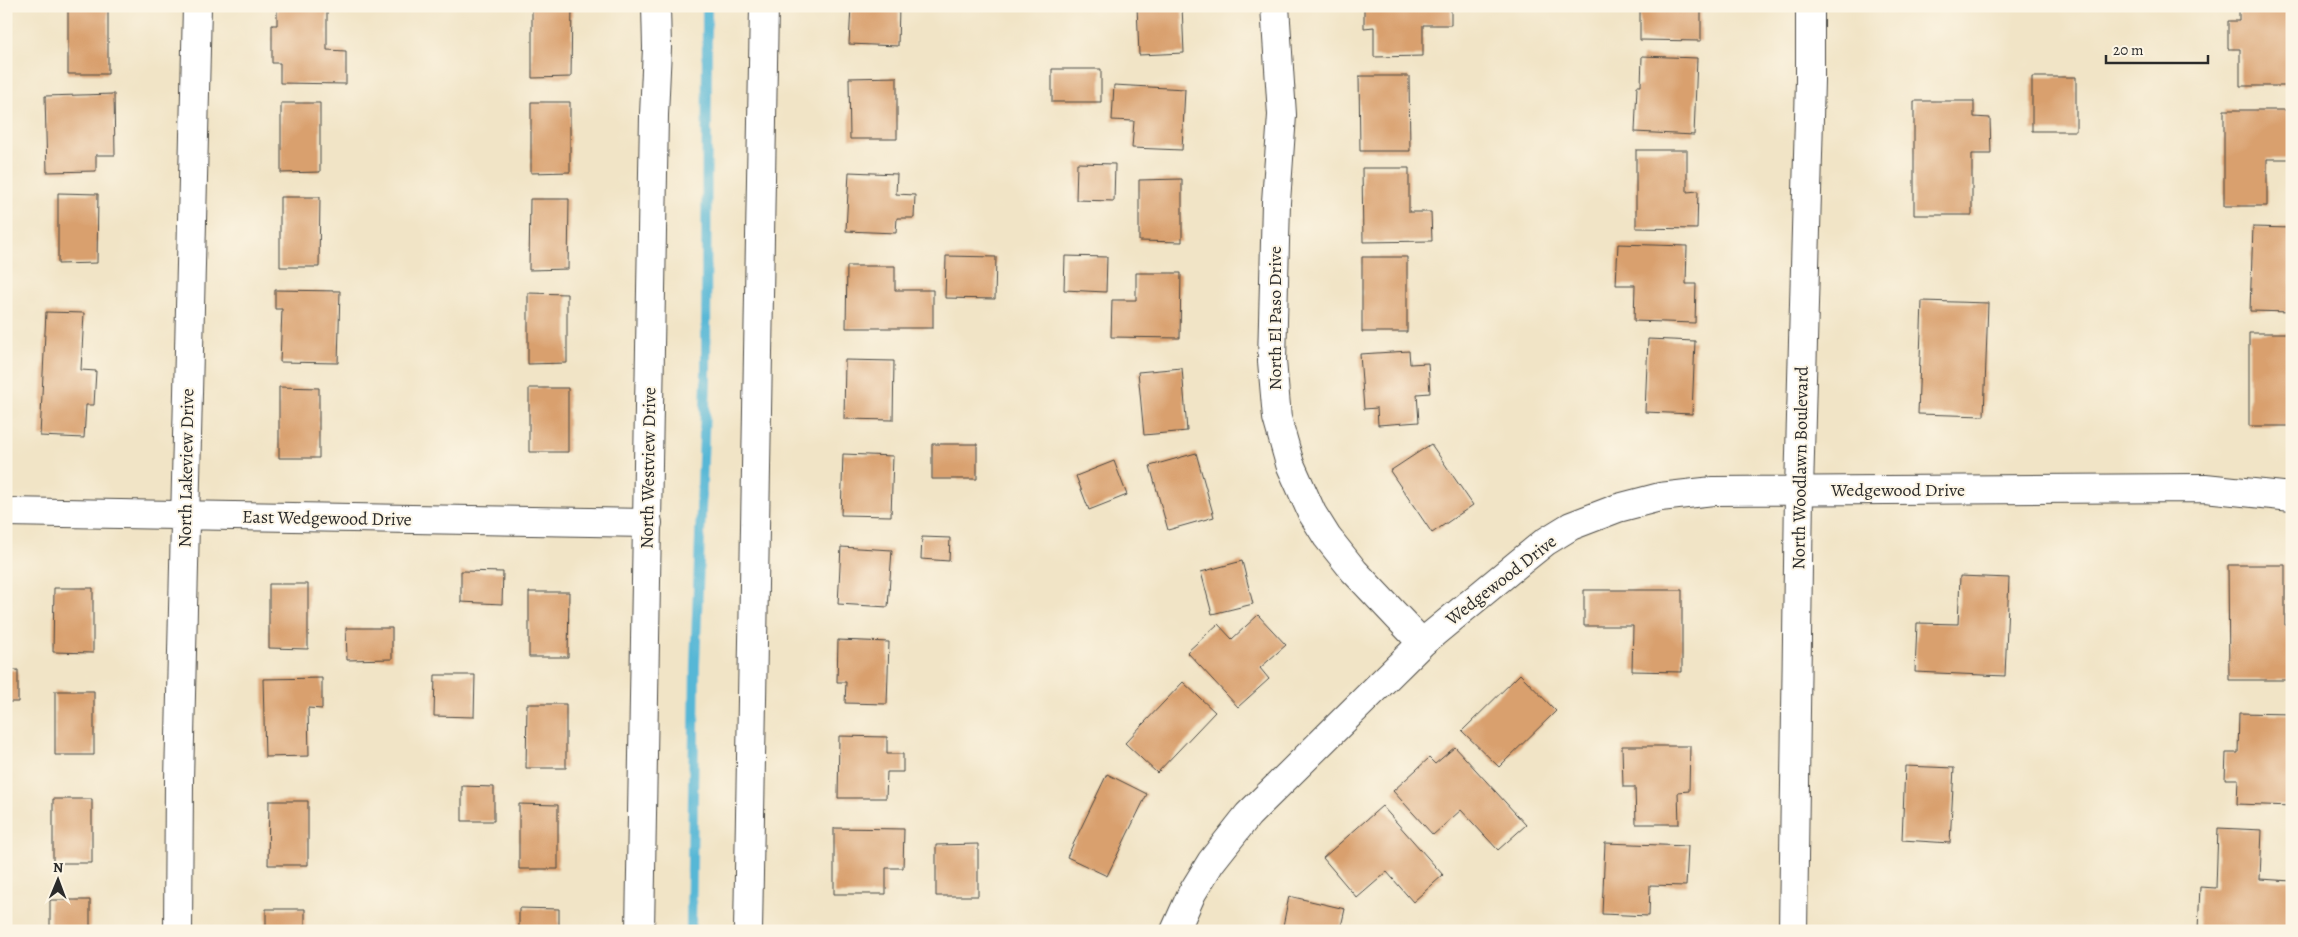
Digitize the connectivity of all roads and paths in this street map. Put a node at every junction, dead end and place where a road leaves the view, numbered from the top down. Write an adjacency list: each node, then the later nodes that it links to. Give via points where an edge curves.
1 (197, 6): 9 (street, North Lakeview Drive)
2 (656, 6): 10 (street, North Westview Drive)
3 (764, 6): 14 (street)
4 (1276, 6): 11 (street, North El Paso Drive, via 1282,115 1272,361 1277,418 1290,464 1312,513 1327,537 1354,571)
5 (1810, 6): 6 (street, North Woodlawn Boulevard)
6 (1799, 491): 7 (street, Wedgewood Drive, via 2205,488); 11 (street, Wedgewood Drive, via 1713,491 1660,497 1618,508 1571,526 1545,542); 16 (street, North Woodlawn Boulevard)
7 (2292, 497)
8 (6, 512): 9 (street, East Wedgewood Drive)
9 (185, 515): 10 (street, East Wedgewood Drive); 12 (street, North Lakeview Drive)
10 (648, 523): 13 (street, North Westview Drive)
11 (1422, 643): 15 (street, Wedgewood Drive, via 1248,816 1211,862)
12 (178, 931)
13 (640, 931)
14 (748, 931)
15 (1174, 931)
16 (1793, 931)

